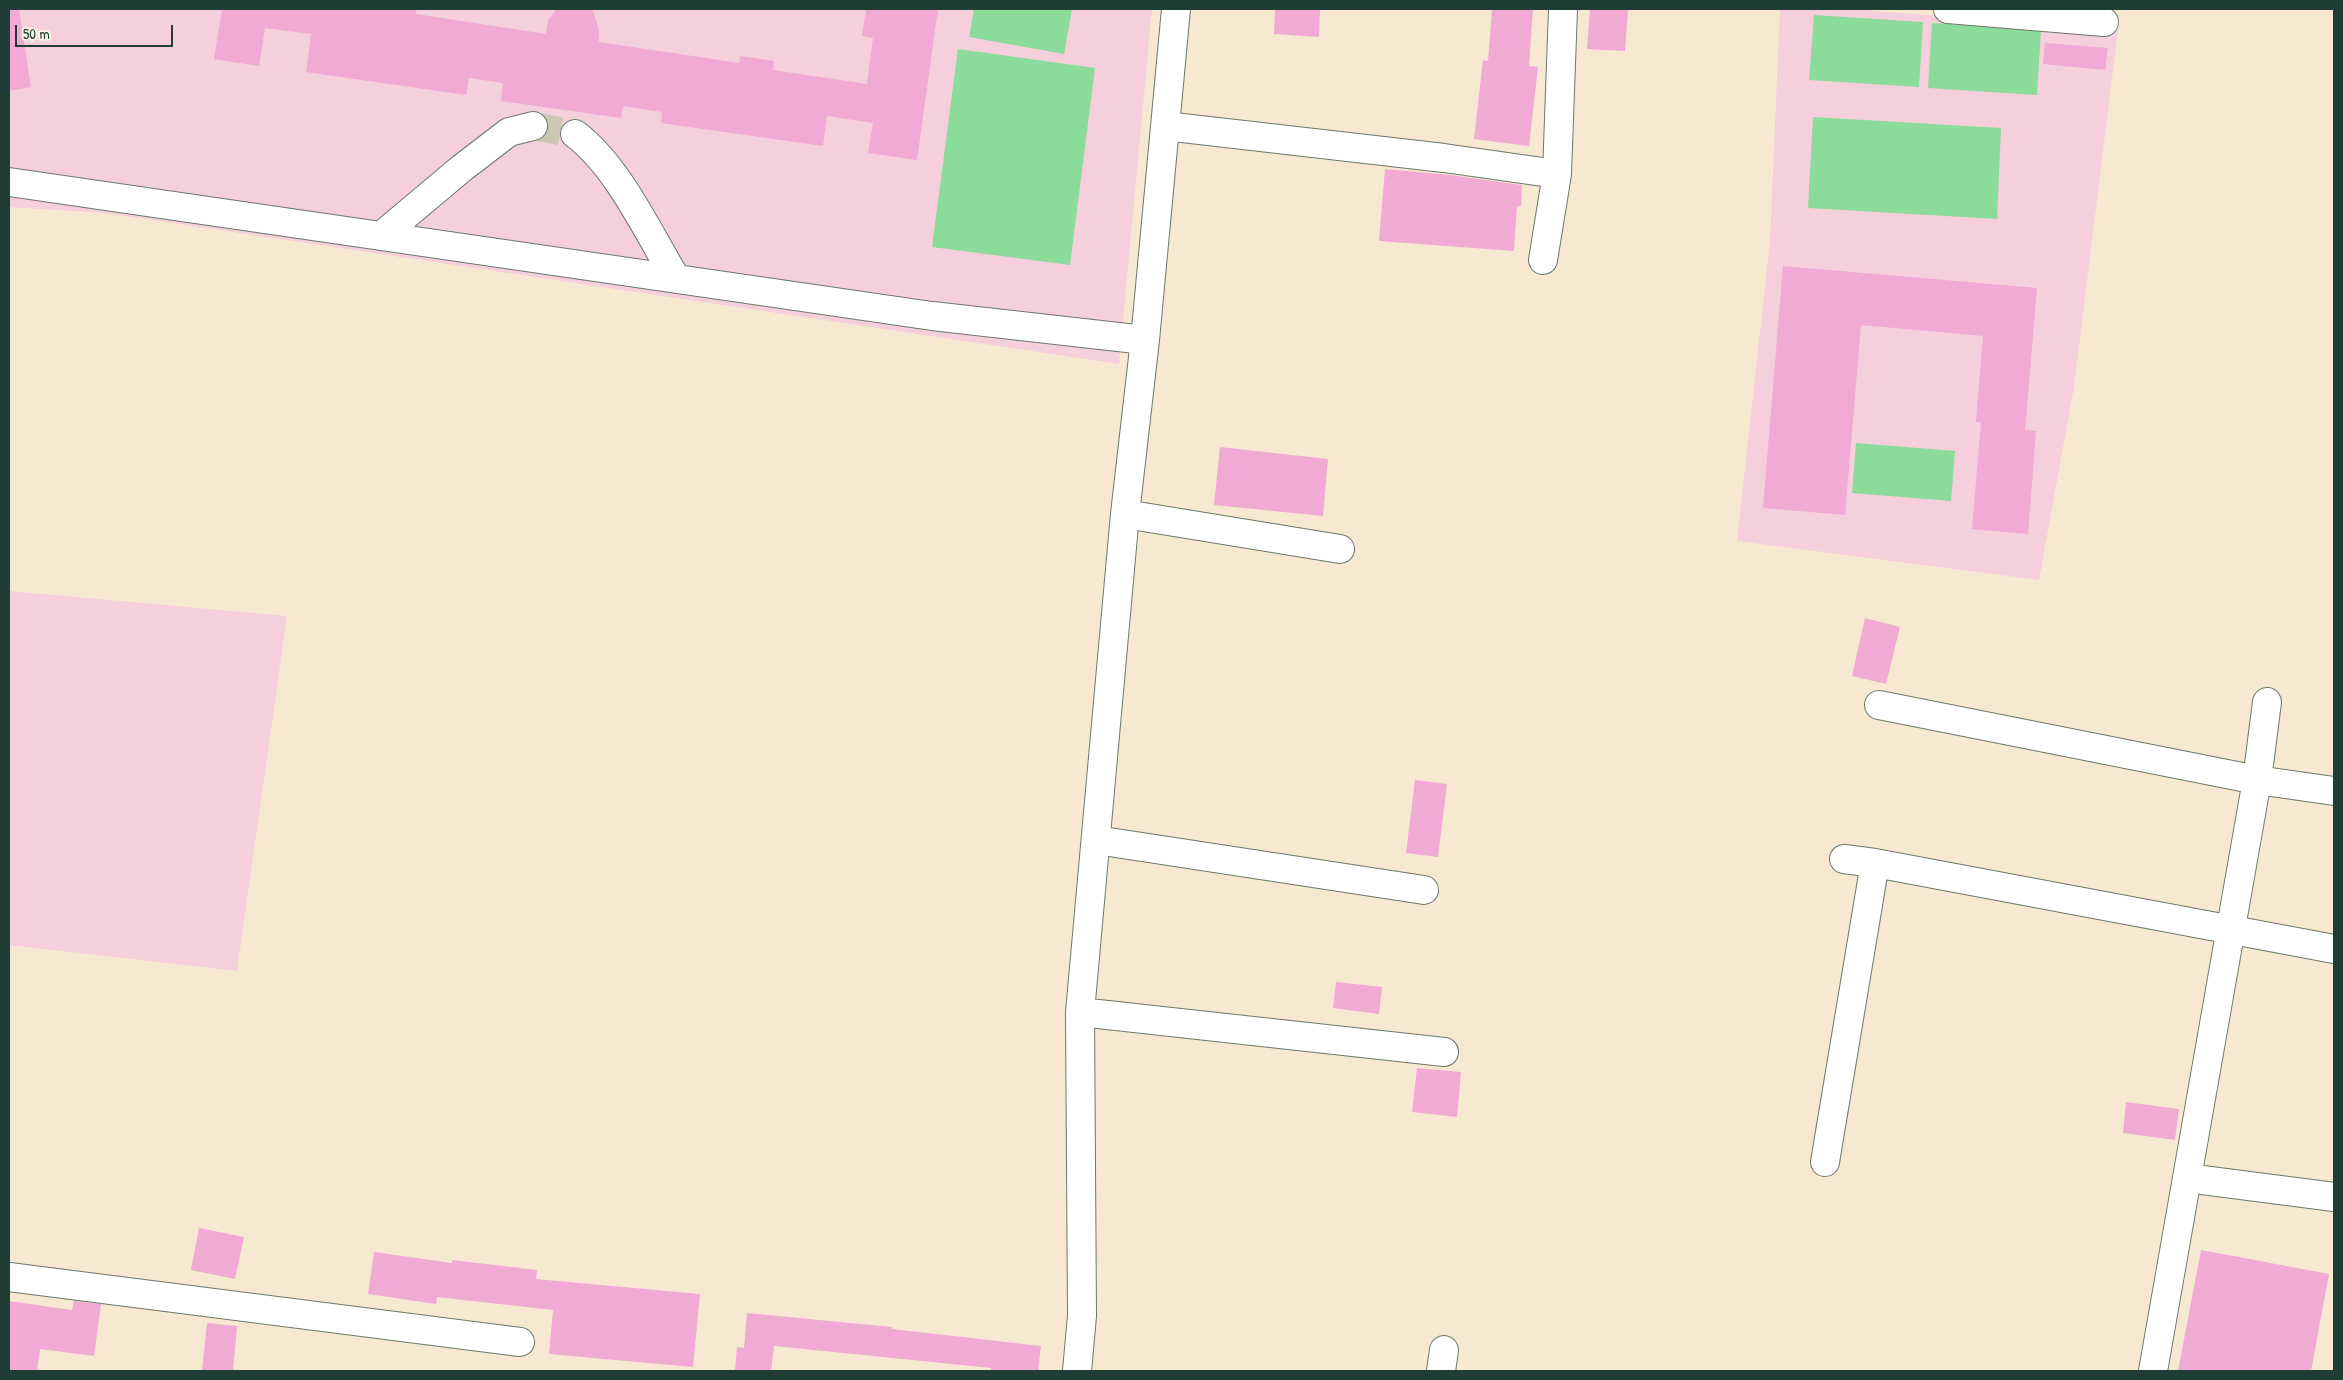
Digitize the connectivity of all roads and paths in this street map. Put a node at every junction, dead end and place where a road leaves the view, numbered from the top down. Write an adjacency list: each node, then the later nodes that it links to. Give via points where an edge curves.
1 (1176, 9): 7 (street)
2 (1563, 9): 9 (street)
3 (1948, 9): 4 (street)
4 (2004, 11): 5 (street)
5 (2104, 22)
6 (533, 126): 11 (street, via 509,132)
7 (1165, 126): 9 (street); 14 (street)
8 (575, 134): 13 (street, via 606,163)
9 (1557, 174): 12 (street)
10 (9, 182): 11 (street)
11 (381, 236): 13 (street)
12 (1543, 260)
13 (675, 277): 14 (street, via 932,316)
14 (1145, 340): 15 (street)
15 (1125, 514): 16 (street); 21 (street)
16 (1340, 549)
17 (2267, 702): 19 (street)
18 (1879, 705): 19 (street)
19 (2256, 780): 20 (street); 25 (street)
20 (2334, 792)
21 (1096, 840): 24 (street); 27 (street)
22 (1844, 859): 23 (street)
23 (1875, 863): 25 (street); 29 (street)
24 (1424, 890)
25 (2230, 929): 26 (street); 30 (street)
26 (2334, 949)
27 (1080, 1012): 28 (street); 34 (street, via 1082,1316)
28 (1444, 1052)
29 (1825, 1162)
30 (2187, 1178): 31 (street); 35 (street)
31 (2334, 1197)
32 (9, 1277): 33 (street)
33 (520, 1342)
34 (1077, 1371)
35 (2153, 1371)

